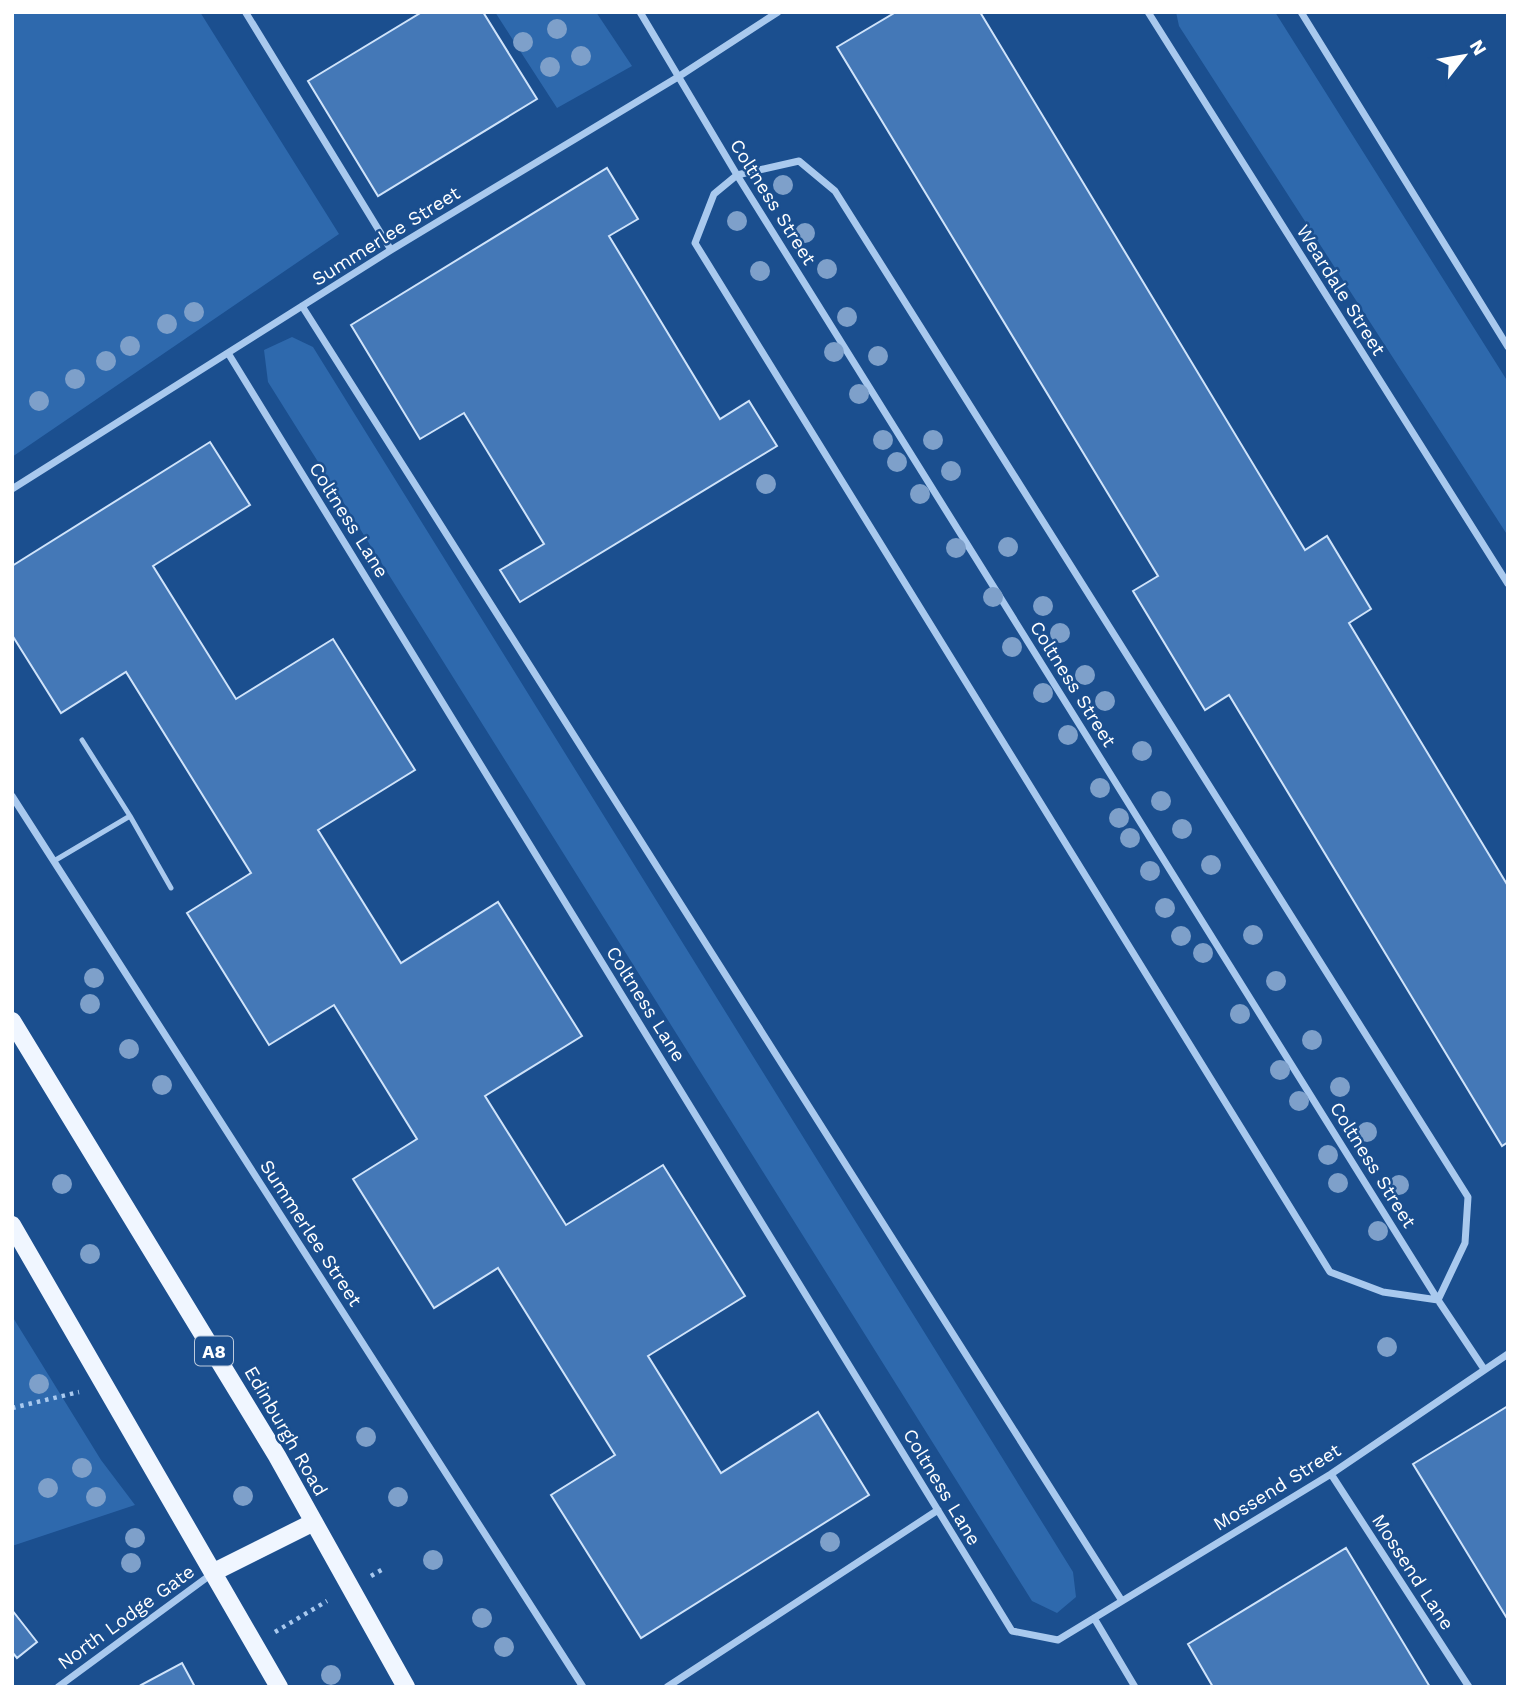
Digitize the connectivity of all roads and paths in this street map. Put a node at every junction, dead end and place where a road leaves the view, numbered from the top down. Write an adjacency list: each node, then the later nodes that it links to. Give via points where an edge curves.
1 (640, 12): 6 (street, Coltness Street)
2 (778, 12): 6 (street, Summerlee Street)
3 (1147, 12): 13 (street, Weardale Street)
4 (1301, 12): 10 (street)
5 (246, 13): 8 (street)
6 (678, 77): 7 (street, Coltness Street); 8 (street, Summerlee Street)
7 (737, 175): 21 (street, Coltness Street); 21 (street, via 714,194 695,243 1323,1261 1330,1272 1383,1293); 21 (street, via 799,161 835,191 1468,1197 1465,1243)
8 (391, 250): 9 (street, Summerlee Street)
9 (302, 306): 11 (street, Summerlee Street); 32 (street)
10 (1508, 347)
11 (228, 353): 12 (street, Summerlee Street); 27 (street, Coltness Lane)
12 (12, 489)
13 (1508, 584)
14 (82, 740): 16 (lane)
15 (12, 796): 17 (street, Summerlee Street)
16 (130, 816): 17 (lane); 18 (lane)
17 (54, 861): 39 (street, Summerlee Street)
18 (172, 888)
19 (12, 1021): 28 (main road, Edinburgh Road / A8)
20 (12, 1225): 24 (main road)
21 (1438, 1300): 23 (street, Coltness Street)
22 (1508, 1354): 23 (street, Mossend Street)
23 (1484, 1369): 26 (street, Mossend Street)
24 (102, 1380): 25 (path, via 74,1395); 30 (main road)
25 (12, 1408)
26 (1331, 1474): 32 (street, Mossend Street); 42 (street, Mossend Lane)
27 (938, 1510): 34 (street, Coltness Lane, via 1012,1631); 40 (street)
28 (314, 1522): 30 (main road); 31 (main road, Edinburgh Road / A8)
29 (383, 1569): 31 (path)
30 (214, 1572): 35 (main road); 36 (street, North Lodge Gate)
31 (351, 1587): 35 (path); 38 (main road, Edinburgh Road / A8)
32 (1122, 1601): 33 (street, Mossend Street)
33 (1094, 1618): 34 (street, Mossend Street); 41 (street)
34 (1058, 1640)
35 (255, 1644): 37 (main road)
36 (58, 1687)
37 (279, 1687)
38 (406, 1687)
39 (583, 1687)
40 (667, 1687)
41 (1135, 1687)
42 (1469, 1687)

